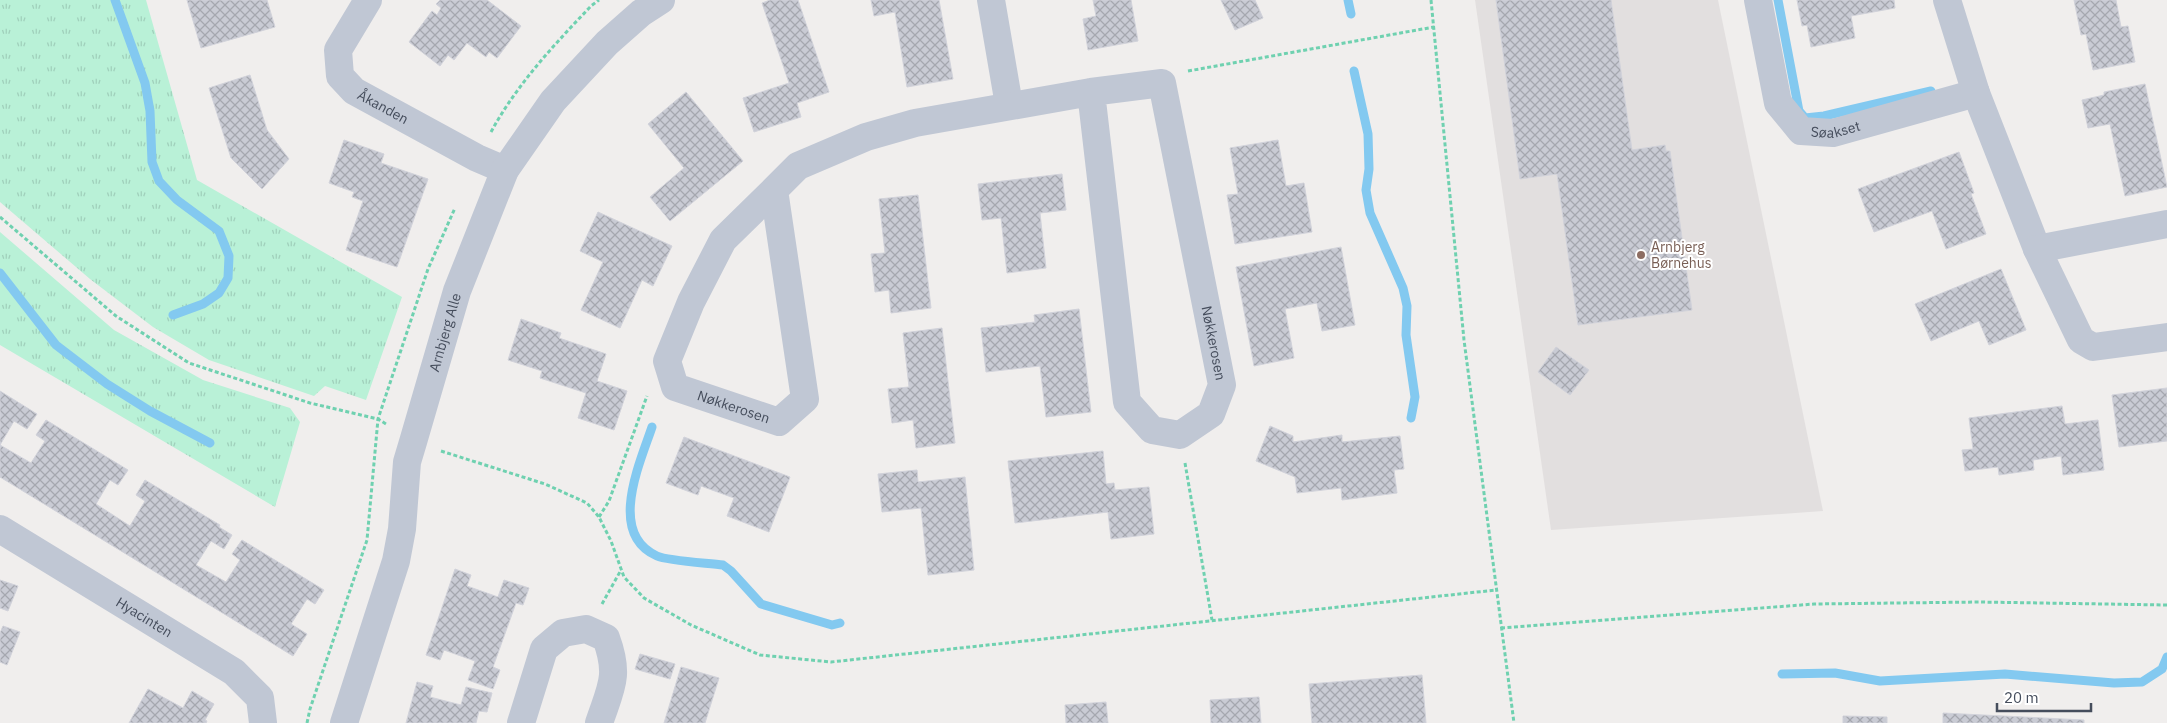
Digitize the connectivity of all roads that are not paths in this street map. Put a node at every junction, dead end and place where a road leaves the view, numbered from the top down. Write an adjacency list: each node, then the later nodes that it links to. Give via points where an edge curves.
1 (368, 0): 9 (street, Åkanden, via 338,50 340,76 354,92)
2 (661, 0): 9 (street, Arnbjerg Alle, via 607,43 553,101)
3 (991, 0): 8 (street)
4 (1758, 0): 7 (street, Søakset, via 1778,103 1801,131 1833,133)
5 (1947, 0): 7 (street)
6 (1091, 92): 6 (street, Nøkkerosen, via 1162,83 1222,385 1211,414 1180,435 1152,430 1127,402); 8 (street)
7 (1976, 94): 12 (street)
8 (1009, 105): 10 (street, via 915,123 866,137 798,166)
9 (505, 170): 16 (street, Arnbjerg Alle, via 457,291 407,462 396,561)
10 (774, 190): 10 (street, Nøkkerosen, via 805,399 779,422 675,387 667,361 691,302 723,240)
11 (2167, 224): 12 (street)
12 (2037, 249): 13 (street, via 2081,340 2093,347)
13 (2167, 337)
14 (0, 529): 15 (street, Hyacinten, via 234,672 260,698)
15 (263, 723)
16 (344, 723)
17 (522, 723): 18 (street, via 544,649 563,633 586,629 606,638 613,656 614,678)
18 (599, 723)

